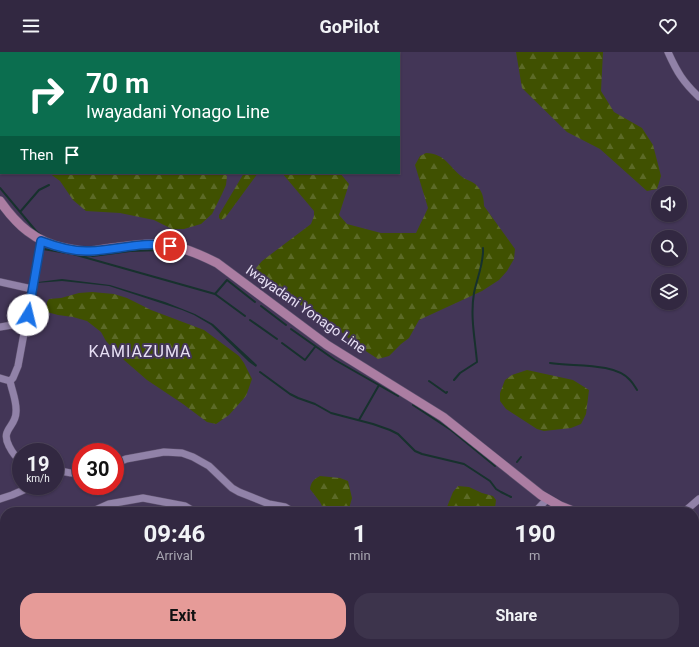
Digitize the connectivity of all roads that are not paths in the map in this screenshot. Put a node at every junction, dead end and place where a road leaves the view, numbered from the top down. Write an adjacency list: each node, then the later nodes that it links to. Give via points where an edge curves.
1 (668, 52): 2 (street, via 684,82)
2 (699, 97)
3 (0, 201): 4 (main road, Iwayadani Yonago Line, via 23,229)
4 (41, 241): 6 (street); 16 (main road, Iwayadani Yonago Line, via 83,251 161,244 199,254 217,263 328,345 443,417)
5 (0, 282): 6 (street)
6 (32, 289): 8 (street)
7 (1, 327): 8 (street, via 12,325); 9 (street)
8 (25, 328): 11 (street, via 18,366)
9 (2, 336)
10 (0, 378): 11 (street)
11 (10, 381): 12 (street, via 16,412 5,438)
12 (12, 451)
13 (124, 460): 20 (street, via 164,452 182,453 209,466 239,492 269,504)
14 (12, 494): 15 (street)
15 (0, 499)
16 (547, 499): 21 (street); 22 (main road, Iwayadani Yonago Line)
17 (699, 499): 23 (street)
18 (102, 507): 19 (street, via 143,498)
19 (187, 507)
20 (285, 507)
21 (540, 507)
22 (564, 507)
23 (690, 507)

